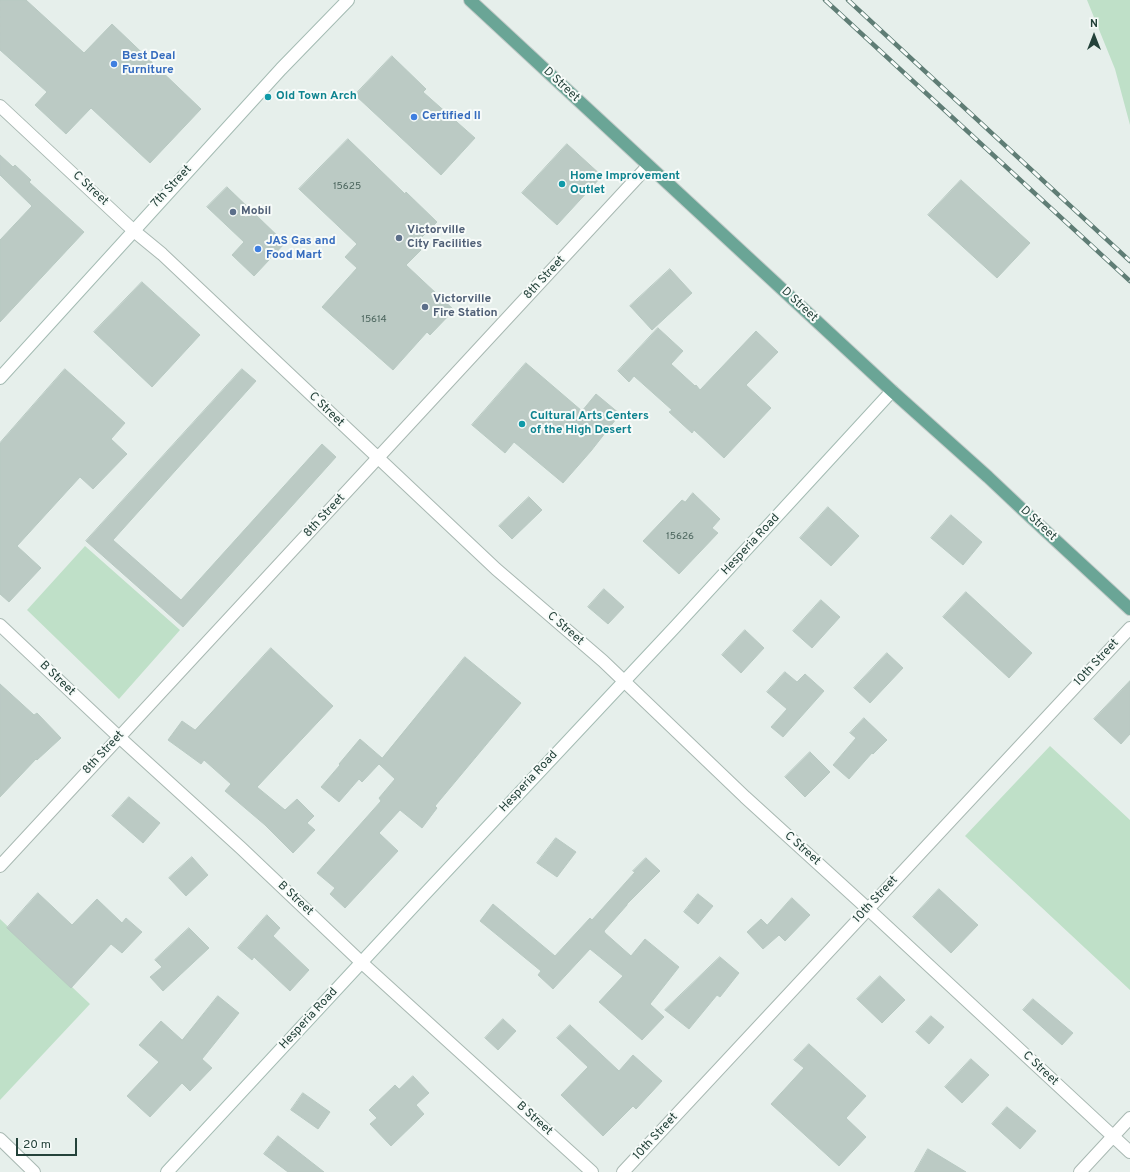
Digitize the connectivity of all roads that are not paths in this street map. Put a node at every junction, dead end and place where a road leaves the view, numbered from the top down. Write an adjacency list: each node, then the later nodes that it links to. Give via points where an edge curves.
1 (348, 0): 5 (street, 7th Street, via 270,81)
2 (470, 0): 4 (main road, D Street)
3 (0, 106): 5 (street, C Street)
4 (648, 166): 7 (main road, D Street); 8 (street, 8th Street)
5 (134, 231): 6 (street, 7th Street); 8 (street, C Street, via 162,254)
6 (0, 378)
7 (892, 391): 9 (main road, D Street); 12 (street, Hesperia Road)
8 (378, 459): 12 (street, C Street, via 496,570); 13 (street, 8th Street)
9 (1130, 609)
10 (0, 625): 13 (street, B Street)
11 (1130, 628): 15 (street, 10th Street)
12 (624, 681): 15 (street, C Street, via 745,797); 16 (street, Hesperia Road)
13 (119, 737): 14 (street, 8th Street); 16 (street, B Street)
14 (0, 866)
15 (868, 909): 18 (street, C Street); 24 (street, 10th Street)
16 (361, 962): 22 (street, Hesperia Road); 23 (street, B Street)
17 (1130, 1118): 18 (street)
18 (1112, 1137): 20 (street, C Street); 25 (street)
19 (0, 1139): 21 (street)
20 (1130, 1152)
21 (34, 1172)
22 (167, 1172)
23 (592, 1172)
24 (623, 1172)
25 (1080, 1172)

